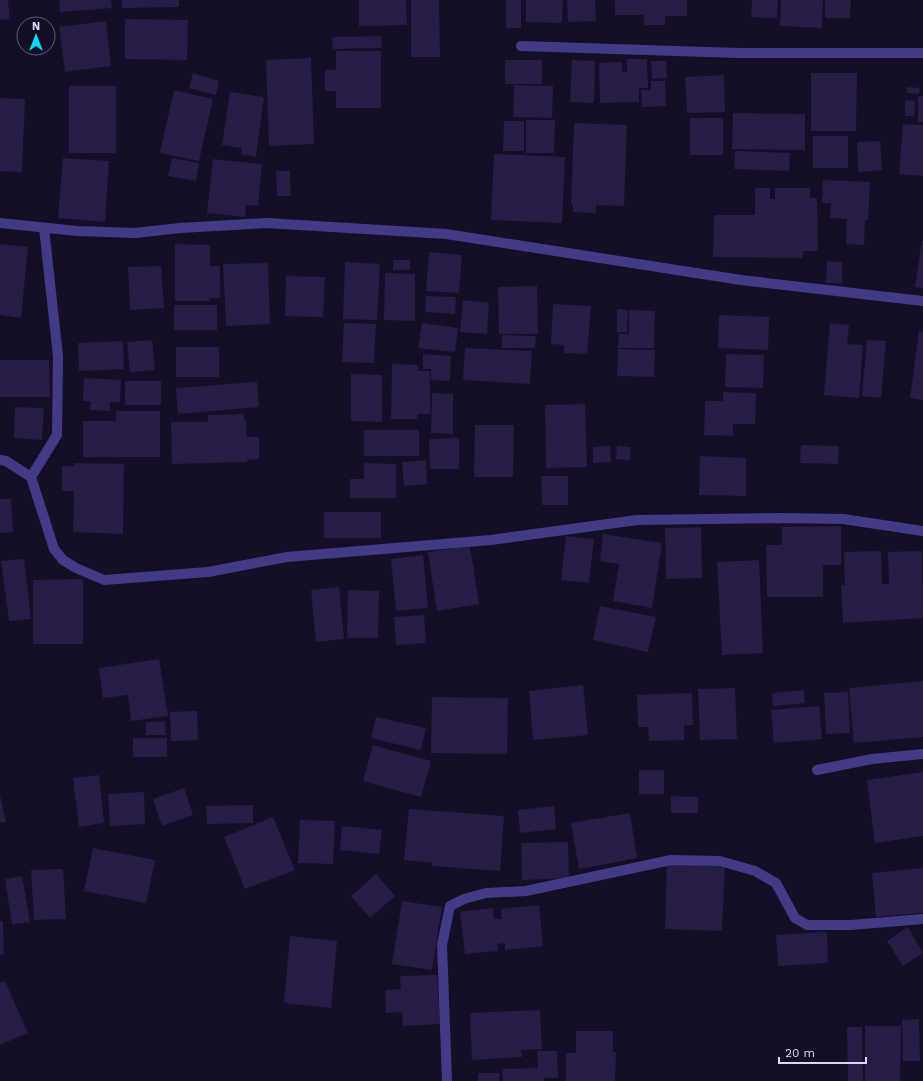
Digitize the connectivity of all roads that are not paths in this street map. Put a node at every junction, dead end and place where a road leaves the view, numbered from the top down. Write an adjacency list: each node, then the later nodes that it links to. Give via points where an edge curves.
1 (521, 46): 2 (street, via 745,53)
2 (923, 53)
3 (0, 223): 4 (street)
4 (44, 228): 5 (street, via 135,233 267,223 446,234 741,280); 7 (street, via 58,356 57,434)
5 (923, 301)
6 (0, 460): 7 (street, via 6,461)
7 (31, 477): 8 (street, via 54,549 63,560 104,580 208,572 286,557 491,540 637,520 843,519)
8 (923, 531)
9 (923, 754): 10 (street, via 872,759)
10 (816, 770)
11 (923, 919): 12 (street, via 851,925 807,925 795,918 776,883 755,871 720,861 671,860 526,891 486,893 464,899 450,906 442,945)
12 (447, 1081)

